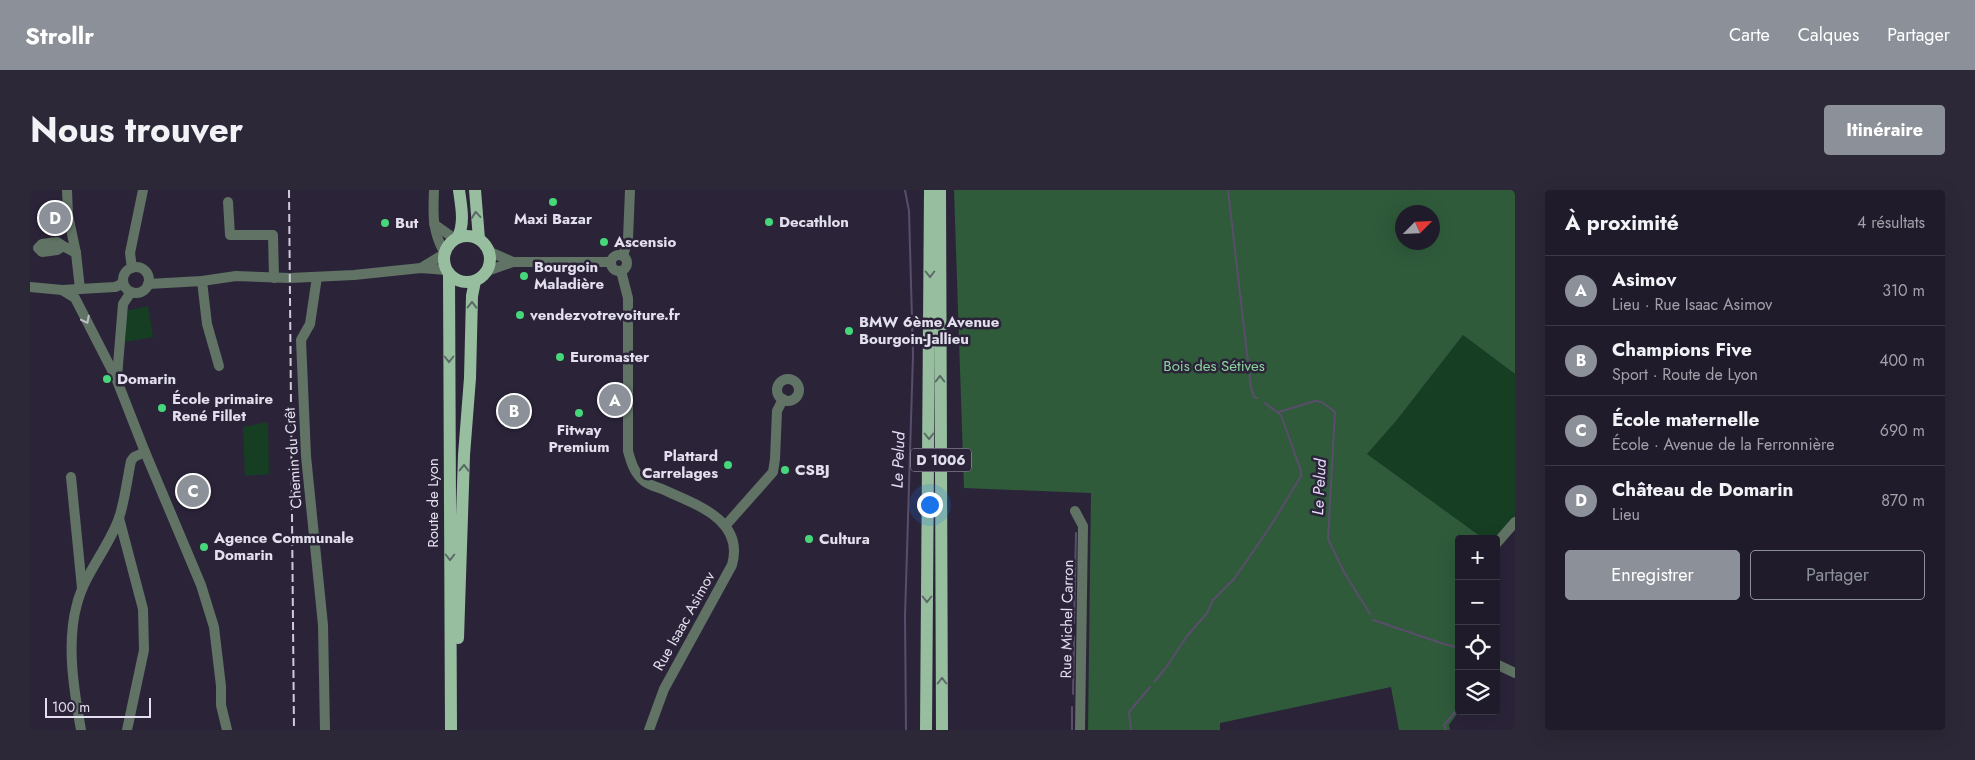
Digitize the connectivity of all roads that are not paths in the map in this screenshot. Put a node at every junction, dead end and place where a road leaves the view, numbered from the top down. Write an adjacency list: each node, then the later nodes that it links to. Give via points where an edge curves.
1 (67, 190): 16 (street)
2 (143, 190): 20 (street, via 130,253)
3 (434, 190): 10 (street)
4 (459, 190): 11 (main road, via 462,216 461,231)
5 (475, 190): 12 (main road, one-way to 5)
6 (630, 190): 17 (street, via 628,239)
7 (930, 190): 56 (main road, D 1006, one-way to 56)
8 (940, 190): 57 (main road, D 1006, one-way to 8)
9 (228, 202): 26 (street, via 230,235 273,235)
10 (434, 224): 11 (street); 15 (street)
11 (456, 238): 12 (main road); 15 (main road)
12 (479, 239): 14 (main road)
13 (63, 246): 16 (street)
14 (488, 251): 18 (street); 22 (main road, via 490,265)
15 (444, 253): 21 (street); 24 (main road)
16 (76, 254): 32 (street)
17 (623, 256): 19 (street, via 616,255); 23 (street, via 627,265)
18 (513, 262): 19 (street); 22 (street)
19 (610, 262): 23 (street, via 614,269)
20 (132, 268): 29 (street); 30 (street, via 147,273)
21 (420, 268): 24 (street); 25 (street)
22 (487, 271): 28 (main road)
23 (622, 271): 45 (street, via 628,298 628,451 632,467 644,481 703,508)
24 (448, 272): 28 (main road, via 461,282); 54 (main road, Route de Lyon, one-way to 54)
25 (317, 277): 26 (street); 53 (street, Chemin du Crêt, via 310,324 301,340 306,456 323,625)
26 (274, 278): 27 (street, via 236,276)
27 (202, 281): 30 (street); 37 (street, via 207,324)
28 (475, 281): 54 (main road, Route de Lyon, one-way to 28)
29 (119, 284): 32 (street); 33 (street); 34 (street)
30 (148, 284): 33 (street, via 141,292)
31 (30, 287): 32 (street)
32 (80, 292): 36 (street, one-way to 36)
33 (131, 292): 34 (street)
34 (123, 304): 35 (street)
35 (119, 338): 36 (street, via 108,345); 38 (street)
36 (97, 342): 38 (street)
37 (219, 366)
38 (116, 378): 40 (street)
39 (783, 399): 45 (street, via 777,411 773,472)
40 (145, 452): 43 (street, via 131,461); 52 (street, via 207,603 214,627 221,705)
41 (71, 477): 47 (street)
42 (1075, 511): 58 (street, Rue Michel Carron, via 1083,526)
43 (119, 518): 47 (street); 51 (street, via 143,608 144,650)
44 (1515, 522): 46 (street)
45 (726, 526): 55 (street, Rue Isaac Asimov, via 734,542 732,565 664,690)
46 (1500, 539)
47 (82, 588): 50 (street, via 76,605 72,641 74,687)
48 (1500, 666): 49 (street)
49 (1515, 673)
50 (81, 730)
51 (127, 730)
52 (227, 730)
53 (326, 730)
54 (452, 730)
55 (649, 730)
56 (926, 730)
57 (942, 730)
58 (1080, 730)

